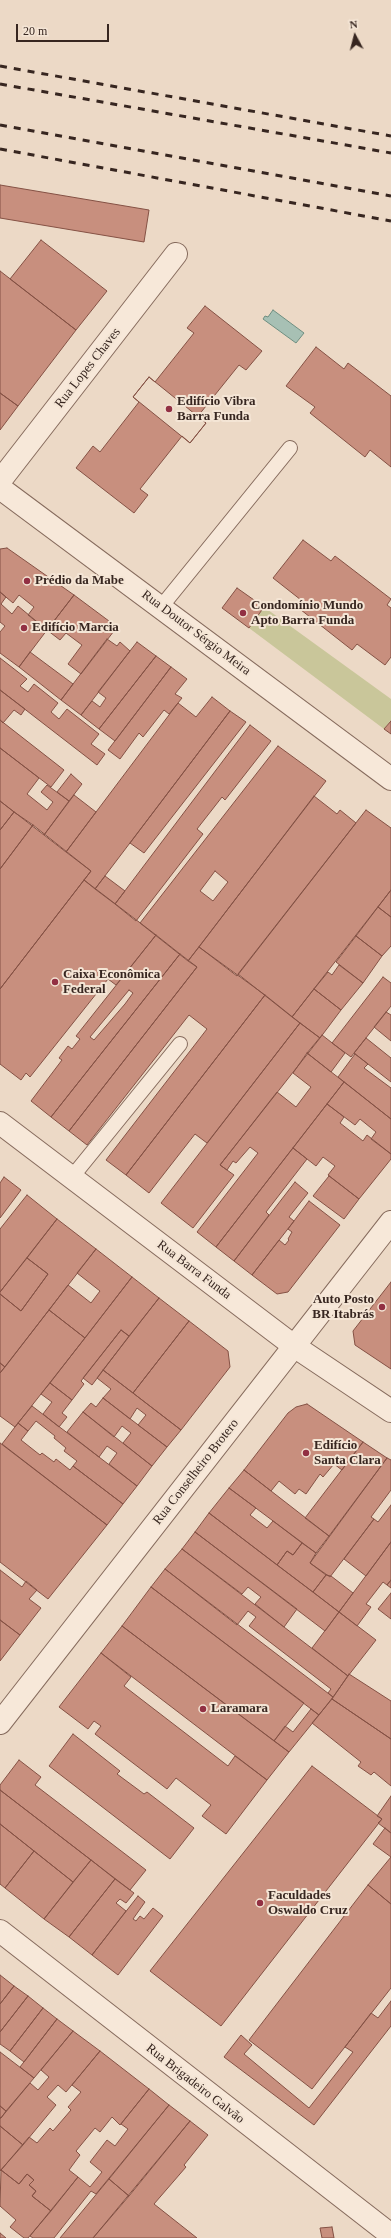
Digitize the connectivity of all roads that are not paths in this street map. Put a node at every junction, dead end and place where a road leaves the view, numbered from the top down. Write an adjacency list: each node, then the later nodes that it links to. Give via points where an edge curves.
1 (176, 254): 3 (street, Rua Lopes Chaves)
2 (290, 448): 5 (lane)
3 (0, 481)
4 (0, 488): 5 (street, Rua Doutor Sérgio Meira)
5 (160, 607): 6 (street, Rua Doutor Sérgio Meira)
6 (391, 779)
7 (180, 1044): 9 (lane)
8 (0, 1123): 9 (street, Rua Barra Funda)
9 (72, 1177): 11 (street, Rua Barra Funda)
10 (391, 1222): 11 (street, Rua Conselheiro Brotero)
11 (294, 1346): 12 (street, Rua Barra Funda); 13 (street, Rua Conselheiro Brotero)
12 (391, 1411)
13 (0, 1723)
14 (0, 1932): 15 (street, Rua Brigadeiro Galvão)
15 (385, 2235)

